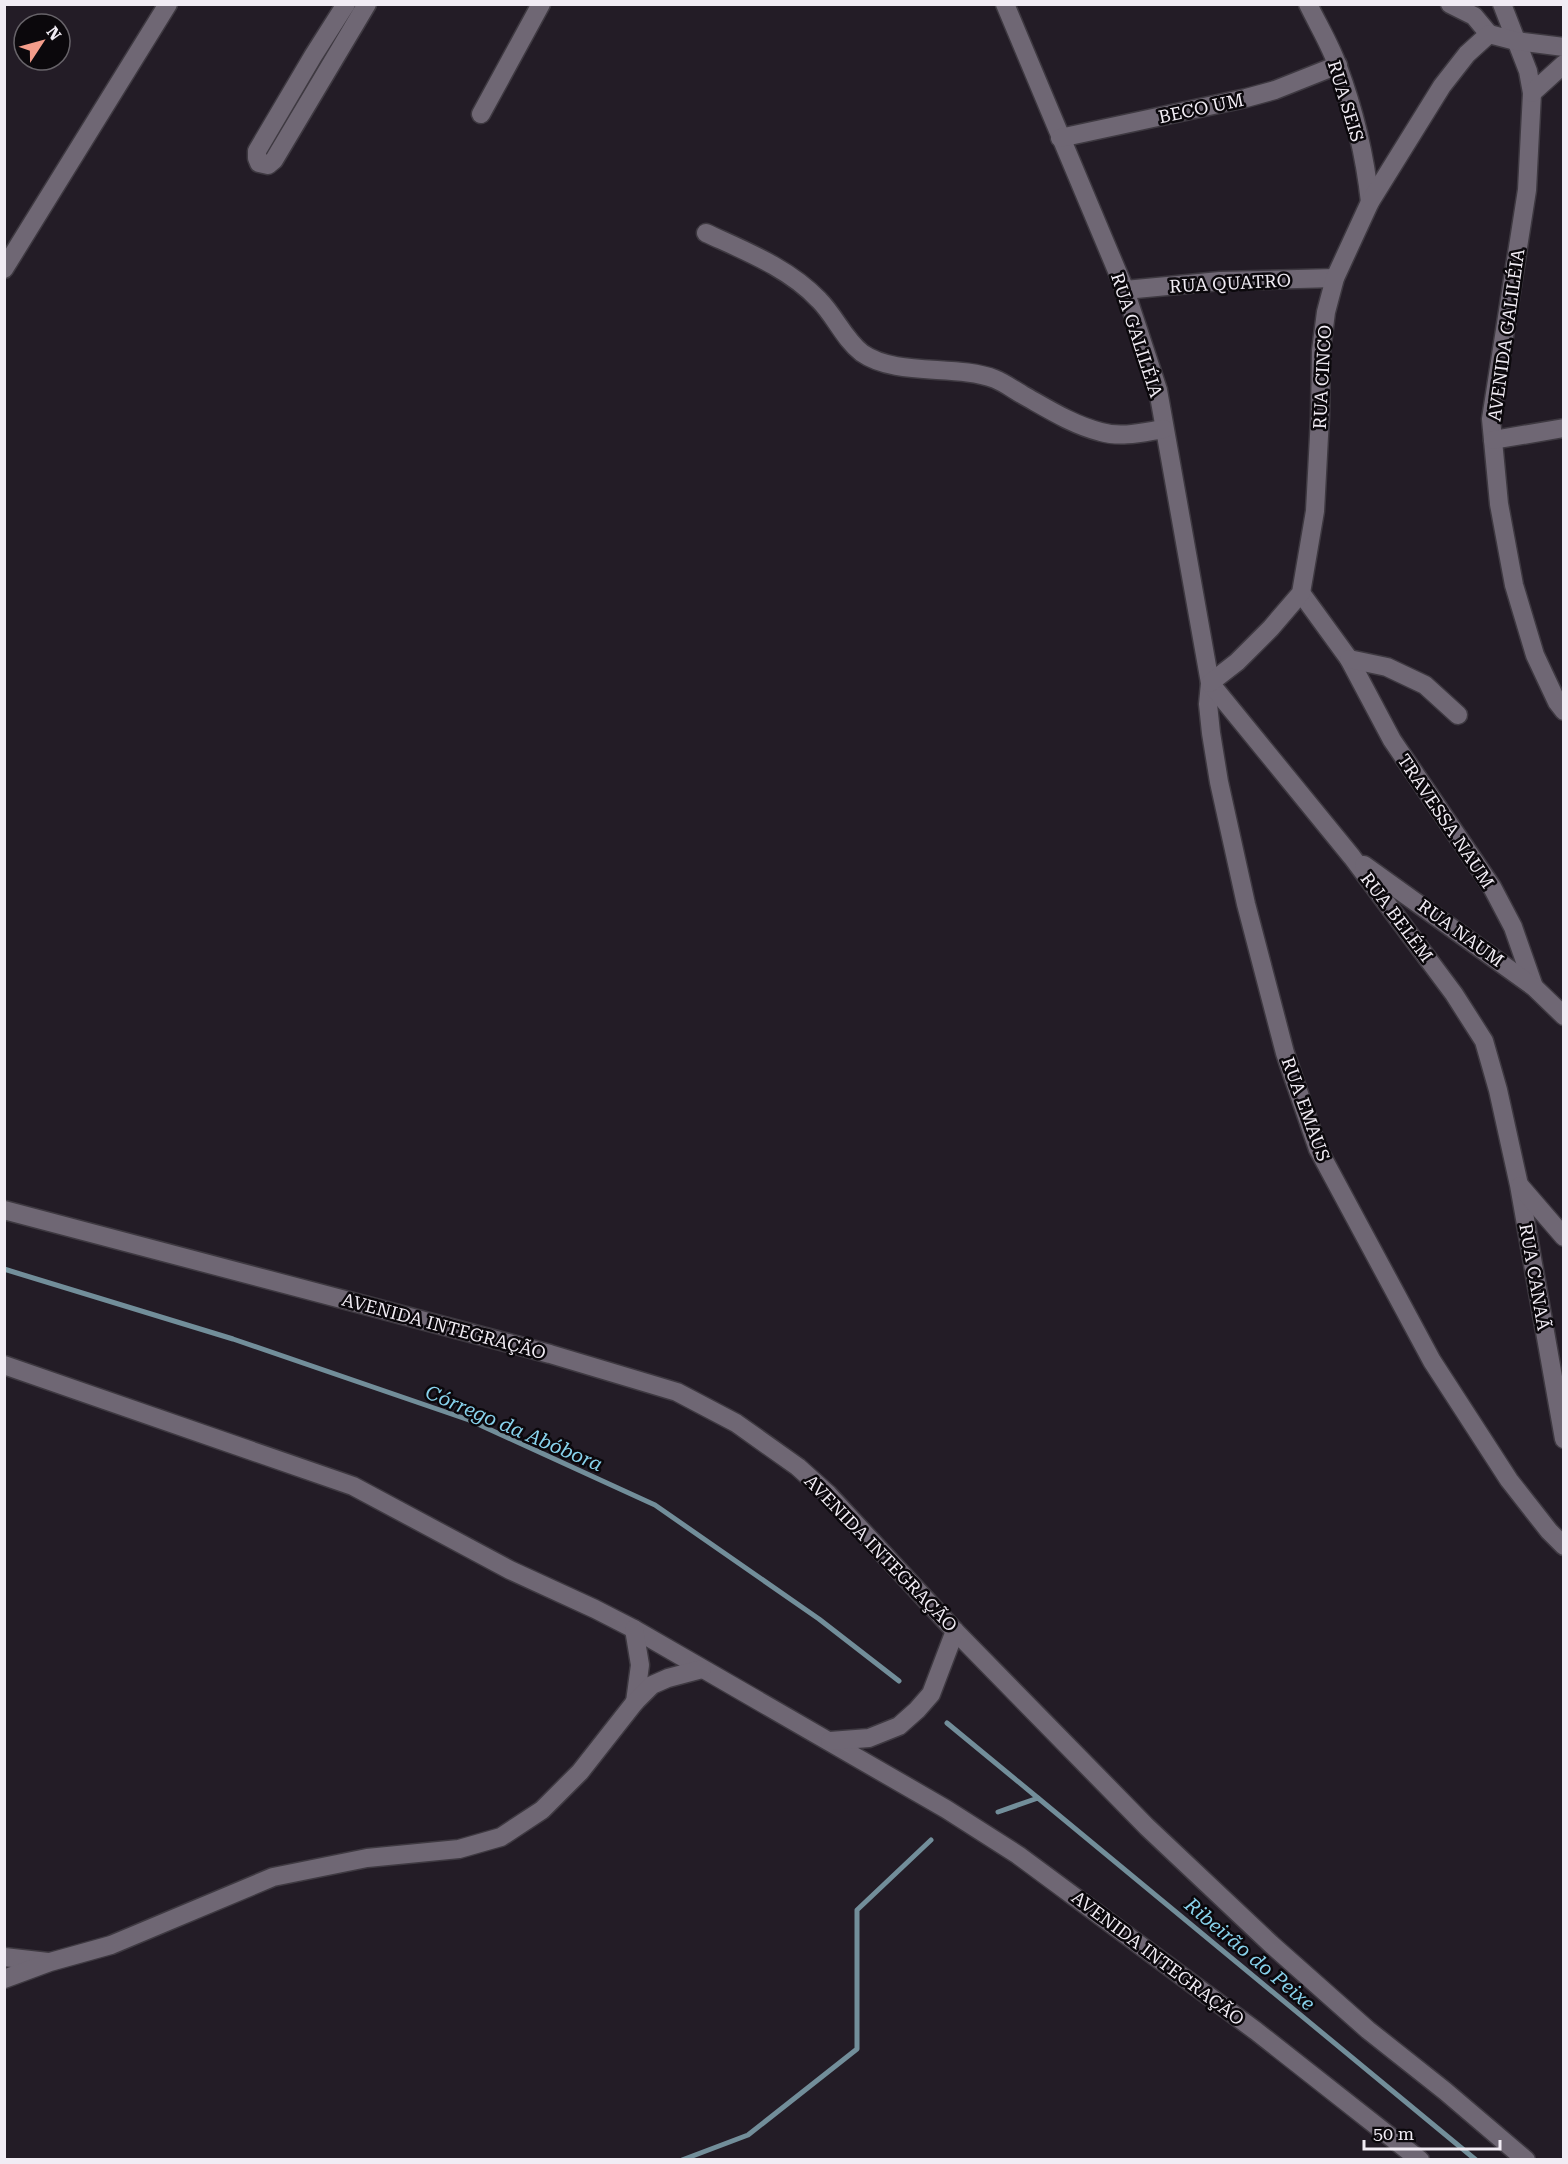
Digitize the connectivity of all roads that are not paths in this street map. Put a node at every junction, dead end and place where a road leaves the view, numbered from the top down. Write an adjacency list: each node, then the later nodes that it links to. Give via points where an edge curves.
1 (168, 4): 19 (street)
2 (346, 4): 3 (street, via 257,151 260,163 268,165 274,160)
3 (368, 4)
4 (541, 4): 15 (street)
5 (1005, 4): 16 (street, RUA GALILÉIA)
6 (1308, 4): 13 (street, RUA SEIS)
7 (1450, 4): 9 (street, via 1474,16)
8 (1502, 4): 10 (street, AVENIDA GALILÉIA)
9 (1489, 34): 10 (street); 17 (street, RUA CINCO, via 1467,54 1443,86)
10 (1516, 41): 11 (street); 14 (street, AVENIDA GALILÉIA)
11 (1563, 47)
12 (1563, 64): 14 (street)
13 (1338, 65): 16 (street, BECO UM, via 1246,98); 17 (street, RUA SEIS, via 1357,127)
14 (1532, 93): 24 (street, AVENIDA GALILÉIA, via 1527,190 1491,419)
15 (481, 114)
16 (1060, 138): 21 (street, RUA GALILÉIA)
17 (1370, 202): 20 (street, RUA CINCO)
18 (706, 233): 23 (street, via 796,279 819,300 863,354 887,364 996,380 1061,417 1102,433 1123,435)
19 (4, 269)
20 (1335, 278): 21 (street, RUA QUATRO, via 1220,281); 25 (street, RUA CINCO, via 1321,351 1315,512)
21 (1125, 290): 23 (street, RUA GALILÉIA, via 1158,390)
22 (1563, 428): 24 (street)
23 (1164, 429): 27 (street, RUA GALILÉIA)
24 (1493, 440): 28 (street, AVENIDA GALILÉIA, via 1499,504 1514,585 1535,655)
25 (1301, 593): 26 (street, TRAVESSA NAUM); 27 (street, via 1237,662)
26 (1349, 658): 29 (street, via 1387,667 1425,686); 31 (street, TRAVESSA NAUM, via 1392,740 1492,887 1513,927)
27 (1210, 683): 30 (street, RUA BELÉM); 38 (street, RUA EMAUS, via 1211,733 1246,904 1286,1053 1318,1149 1442,1379 1509,1480)
28 (1563, 711)
29 (1458, 715)
30 (1352, 857): 31 (street, RUA NAUM); 33 (street, RUA BELÉM, via 1454,994 1484,1041)
31 (1534, 987): 32 (street, RUA NAUM)
32 (1563, 1016)
33 (1519, 1185): 35 (street); 37 (street, RUA CANAÃ)
34 (4, 1210): 40 (street, AVENIDA INTEGRAÇÃO, via 550,1354 677,1392 736,1424 798,1467)
35 (1563, 1237)
36 (4, 1365): 39 (street, AVENIDA INTEGRAÇÃO, via 353,1486 510,1570)
37 (1563, 1439)
38 (1563, 1546)
39 (634, 1629): 41 (street, AVENIDA INTEGRAÇÃO); 42 (street, via 640,1665)
40 (955, 1631): 43 (street, via 931,1694 917,1710 899,1725 868,1738); 48 (street, AVENIDA INTEGRAÇÃO, via 1147,1827 1271,1944)
41 (702, 1669): 42 (street, via 652,1685); 43 (street, AVENIDA INTEGRAÇÃO)
42 (635, 1702): 45 (street, via 580,1772 542,1810 501,1838 459,1849 367,1858 273,1878 111,1945)
43 (830, 1742): 47 (street, AVENIDA INTEGRAÇÃO, via 1018,1855 1256,2031)
44 (4, 1957): 45 (street)
45 (50, 1962): 46 (street)
46 (4, 1979)
47 (1420, 2160)
48 (1526, 2160)

